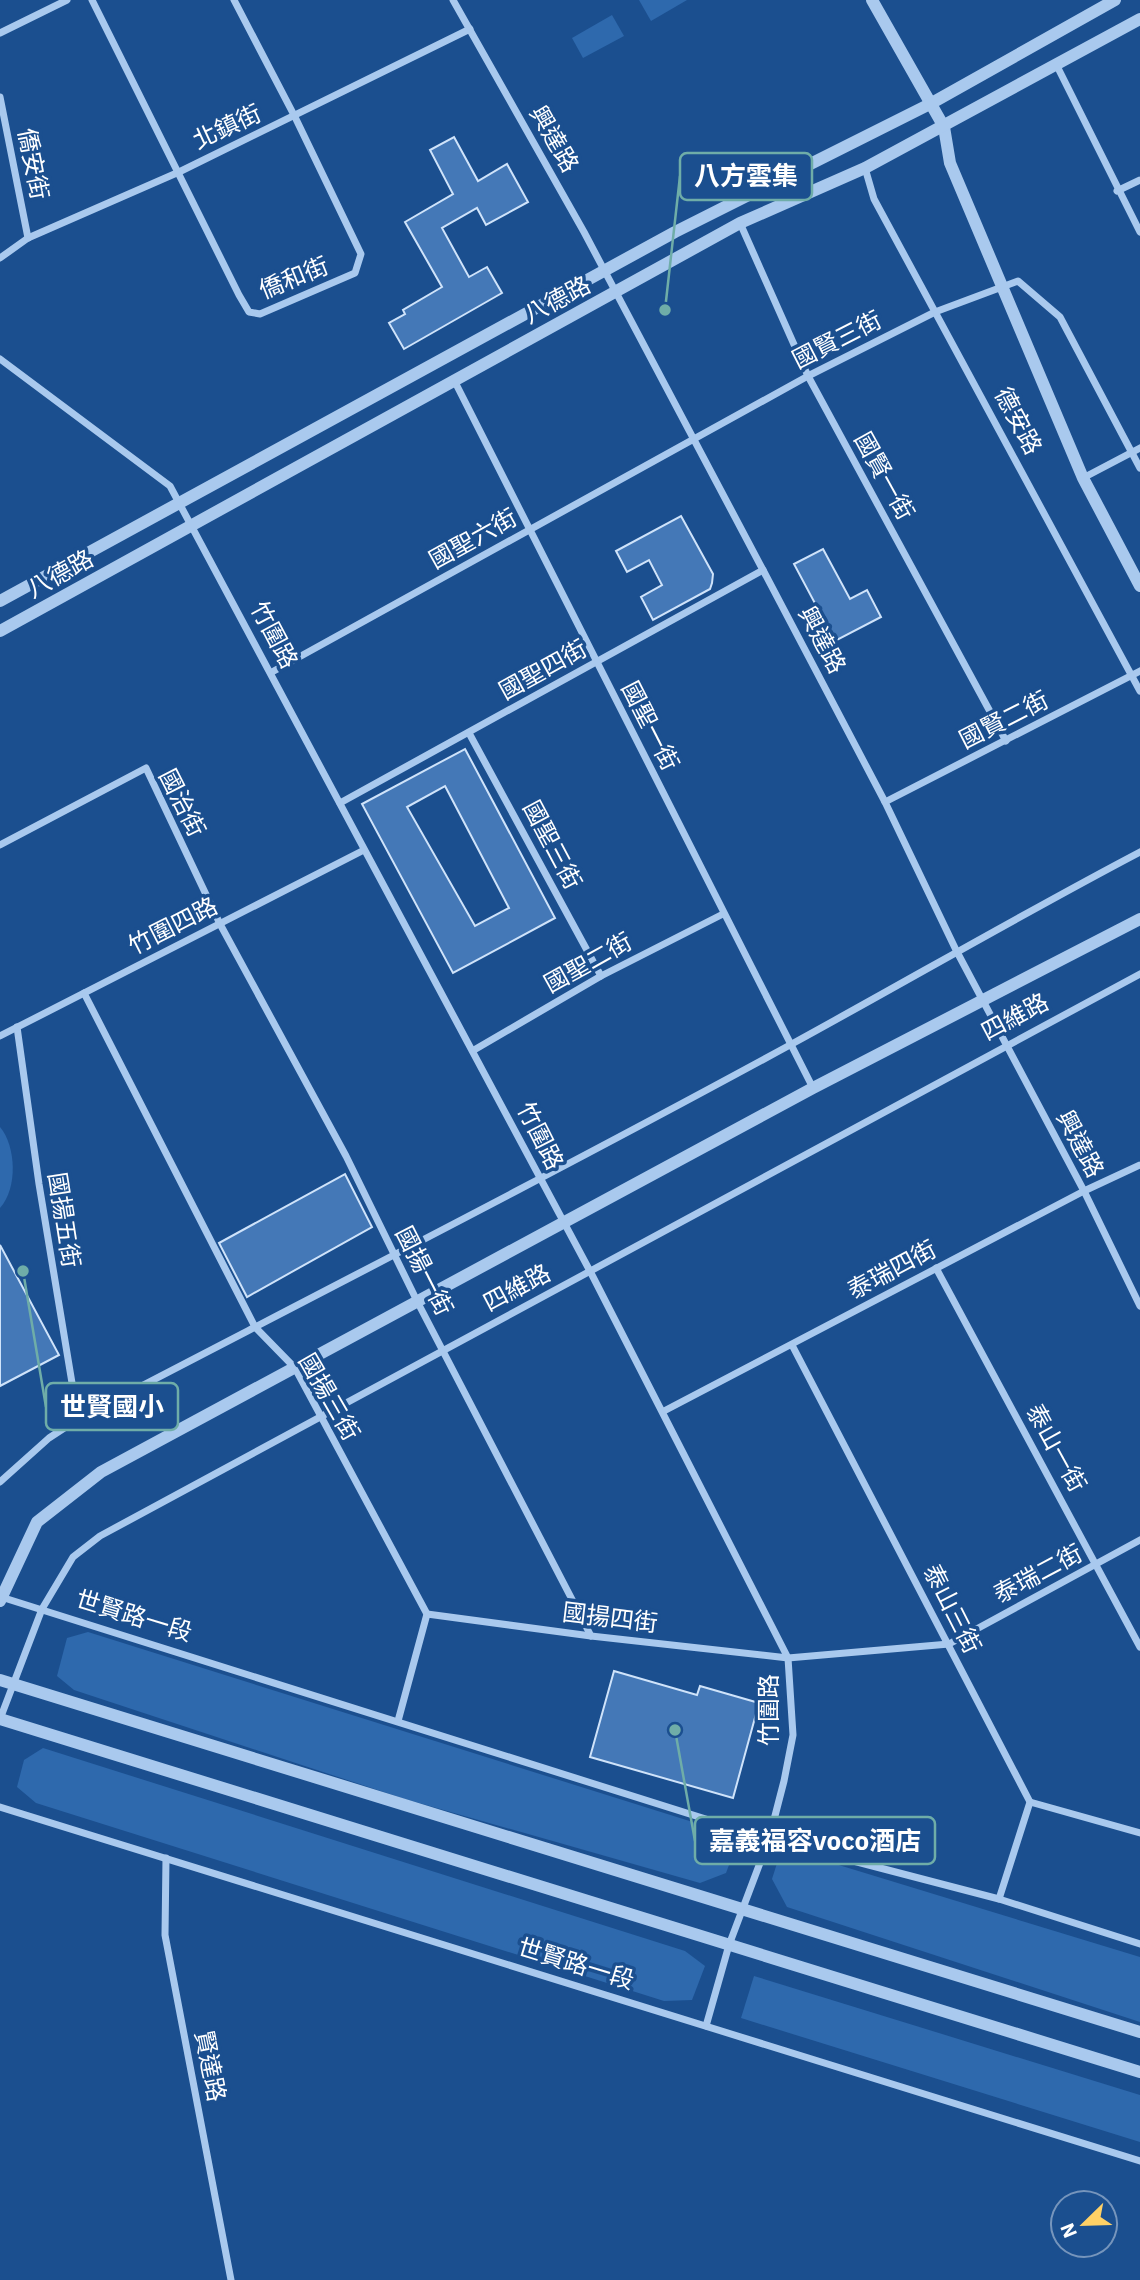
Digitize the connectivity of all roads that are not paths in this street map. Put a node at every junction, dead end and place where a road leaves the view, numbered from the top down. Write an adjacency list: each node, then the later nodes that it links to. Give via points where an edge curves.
1 (67, 0): 9 (street)
2 (92, 0): 16 (street, 僑和街)
3 (234, 0): 13 (street, 僑和街)
4 (453, 0): 8 (street, 興達路)
5 (872, 0): 12 (street, 德安路)
6 (1115, 0): 12 (street, 八德路)
7 (1140, 19): 10 (street, 八德路)
8 (470, 29): 13 (street, 北鎮街); 23 (street, 興達路)
9 (0, 33)
10 (1056, 64): 14 (street, 八德路); 18 (street)
11 (0, 97): 21 (street, 僑安街)
12 (930, 104): 14 (street, 德安路); 23 (street, 八德路)
13 (295, 117): 16 (street, 北鎮街); 16 (street, 僑和街, via 361,254 355,273 343,279 271,312 249,312)
14 (944, 127): 15 (street, 八德路); 24 (street, 德安路, via 950,163)
15 (865, 168): 19 (street, 八德路); 26 (street, 德安路, via 874,199)
16 (179, 172): 21 (street, 北鎮街)
17 (1140, 180): 18 (street)
18 (1117, 191): 20 (street)
19 (740, 223): 25 (street, 八德路); 28 (street, 國賢一街)
20 (1140, 232)
21 (28, 238): 22 (street, 北鎮街)
22 (0, 258)
23 (605, 271): 25 (street, 興達路); 35 (street, 八德路)
24 (1004, 286): 26 (street, 國賢三街); 32 (street, via 1018,281 1060,317); 34 (street, 德安路)
25 (616, 292): 29 (street, 八德路); 30 (street, 興達路)
26 (935, 312): 28 (street, 國賢三街); 45 (street, 德安路)
27 (0, 359): 35 (street, 竹圍路, via 159,475)
28 (808, 376): 30 (street, 國賢三街); 48 (street, 國賢一街)
29 (454, 380): 36 (street, 八德路); 37 (street, 國聖一街)
30 (692, 440): 37 (street, 國聖六街); 38 (street, 興達路)
31 (1140, 448): 32 (street)
32 (1132, 453): 33 (street); 34 (street)
33 (1140, 468)
34 (1083, 478): 39 (street, 德安路)
35 (179, 502): 36 (street, 竹圍路); 40 (street, 八德路)
36 (192, 524): 41 (street, 八德路); 44 (street, 竹圍路)
37 (531, 529): 42 (street, 國聖一街); 44 (street, 國聖六街)
38 (764, 570): 42 (street, 國聖四街); 49 (street, 興達路)
39 (1140, 586)
40 (0, 601)
41 (0, 631)
42 (597, 663): 47 (street, 國聖四街); 54 (street, 國聖一街)
43 (1140, 671): 45 (street, 國賢二街)
44 (272, 672): 50 (street, 竹圍路)
45 (1131, 674): 46 (street, 德安路); 48 (street, 國賢二街)
46 (1140, 691)
47 (469, 733): 50 (street, 國聖四街); 59 (street, 國聖三街)
48 (1006, 741): 49 (street, 國賢二街)
49 (885, 802): 57 (street, 興達路)
50 (340, 803): 52 (street, 竹圍路)
51 (0, 845): 56 (street, 國治街, via 146,768)
52 (364, 850): 56 (street, 竹圍四路); 66 (street, 竹圍路)
53 (1140, 852): 57 (street)
54 (723, 914): 59 (street, 國聖二街); 64 (street, 國聖一街)
55 (1140, 919): 61 (street, 四維路)
56 (220, 924): 60 (street, 竹圍四路); 72 (street, 國揚一街, via 346,1156)
57 (956, 950): 61 (street, 興達路); 64 (street)
58 (1140, 974): 65 (street, 四維路)
59 (601, 976): 66 (street, 國聖二街)
60 (84, 992): 62 (street, 竹圍四路); 77 (street, 國揚三街)
61 (982, 999): 65 (street, 興達路); 67 (street, 四維路)
62 (16, 1027): 63 (street, 竹圍四路); 82 (street, 國揚五街)
63 (0, 1036)
64 (791, 1044): 67 (street, 國聖一街); 69 (street)
65 (1006, 1046): 70 (street, 興達路); 74 (street, 四維路)
66 (474, 1050): 69 (street, 竹圍路)
67 (813, 1088): 71 (street, 四維路)
68 (1140, 1165): 70 (street, 泰瑞四街)
69 (539, 1177): 71 (street, 竹圍路); 72 (street)
70 (1084, 1191): 73 (street, 泰瑞四街); 76 (street, 興達路)
71 (564, 1225): 74 (street, 竹圍路); 75 (street, 四維路)
72 (394, 1256): 75 (street, 國揚一街); 77 (street)
73 (936, 1268): 78 (street, 泰瑞四街); 86 (street, 泰山一街)
74 (592, 1273): 79 (street, 四維路); 81 (street, 竹圍路)
75 (418, 1303): 79 (street, 國揚一街); 80 (street, 四維路)
76 (1140, 1306)
77 (255, 1327): 80 (street, 國揚三街); 82 (street)
78 (792, 1345): 81 (street, 泰瑞四街); 91 (street, 泰山三街)
79 (442, 1351): 83 (street, 四維路); 90 (street, 國揚一街)
80 (295, 1368): 83 (street, 國揚三街); 87 (street, 四維路, via 101,1472 37,1522)
81 (664, 1411): 93 (street, 竹圍路)
82 (78, 1419): 84 (street)
83 (320, 1419): 88 (street, 四維路, via 100,1535 73,1557); 89 (street, 國揚三街)
84 (0, 1482)
85 (1140, 1540): 86 (street, 泰瑞二街)
86 (1097, 1564): 91 (street, 泰瑞二街); 92 (street, 泰山一街)
87 (0, 1598): 88 (street, 世賢路一段)
88 (41, 1609): 94 (street, 四維路); 96 (street, 世賢路一段)
89 (427, 1614): 90 (street, 國揚四街); 96 (street)
90 (591, 1636): 93 (street, 國揚四街)
91 (948, 1644): 93 (street, 泰瑞二街); 97 (street, 泰山三街)
92 (1140, 1647)
93 (788, 1658): 100 (street, 竹圍路, via 793,1735)
94 (6, 1682): 95 (street, 四維路); 103 (street)
95 (0, 1719): 105 (street)
96 (398, 1721): 100 (street, 世賢路一段)
97 (1030, 1802): 99 (street); 102 (street)
98 (0, 1807): 101 (street, 世賢路一段)
99 (1140, 1833)
100 (769, 1839): 102 (street, 世賢路一段); 103 (street, 竹圍路)
101 (166, 1858): 106 (street, 世賢路一段); 110 (street, 賢達路, via 165,1935)
102 (999, 1899): 104 (street, 世賢路一段)
103 (742, 1909): 105 (street, 竹圍路); 107 (street)
104 (1140, 1944)
105 (729, 1945): 106 (street, 竹圍路); 108 (street)
106 (706, 2026): 109 (street, 世賢路一段)
107 (1140, 2032)
108 (1140, 2073)
109 (1140, 2161)
110 (231, 2280)

